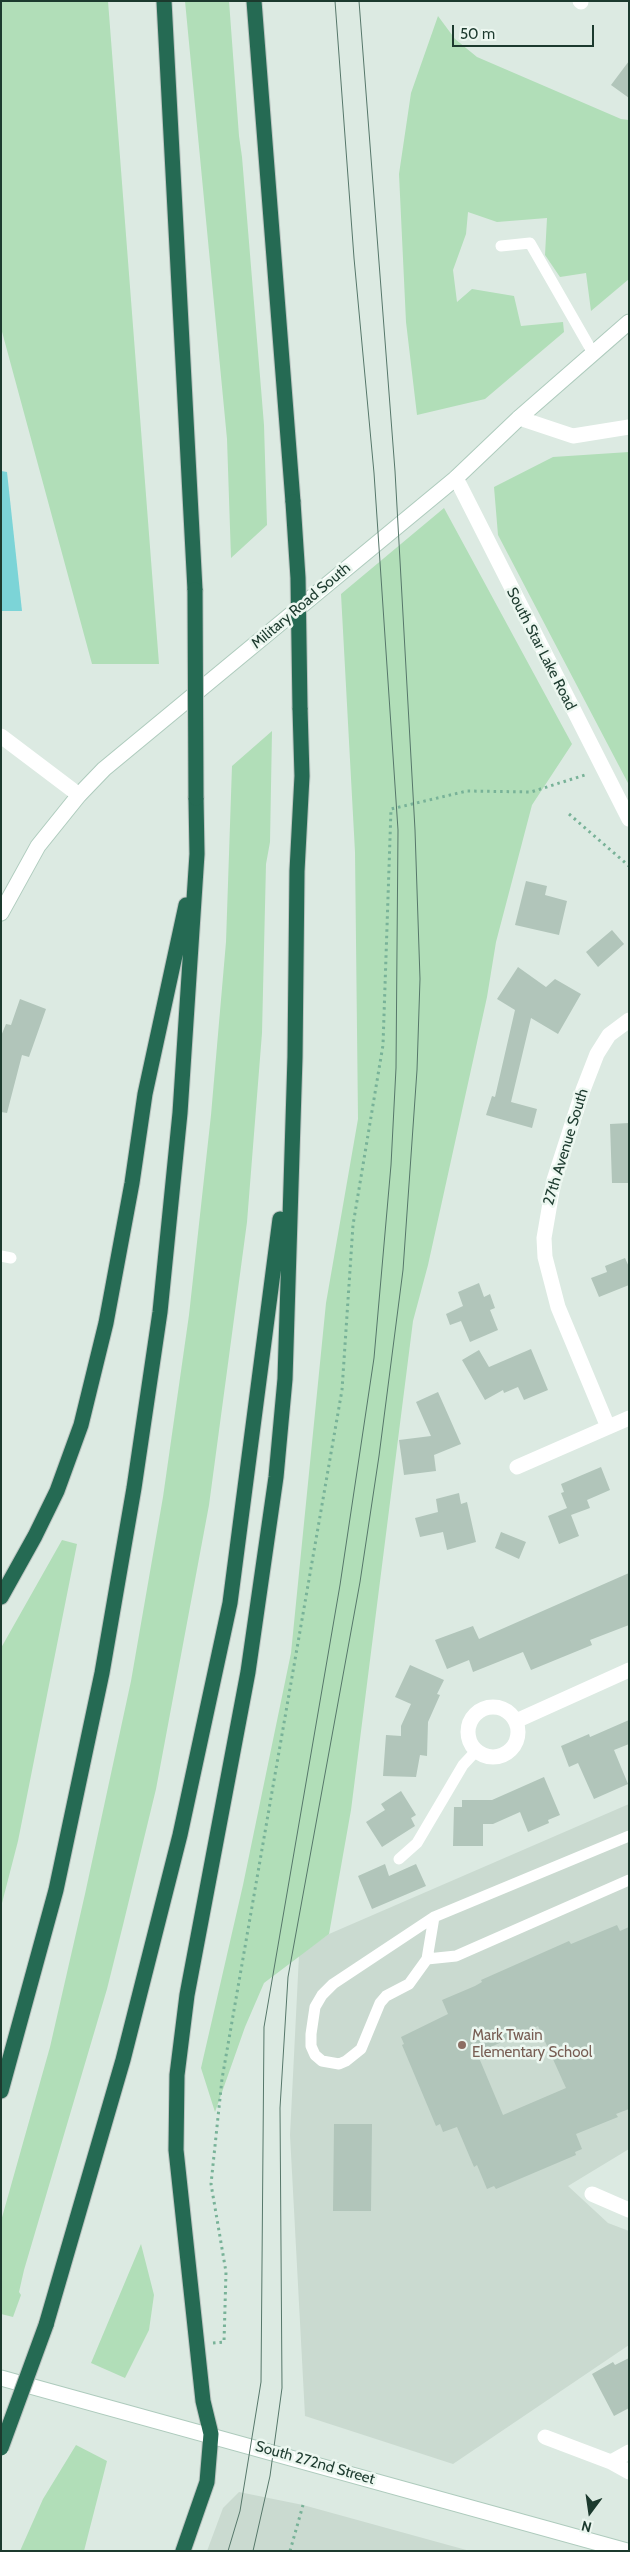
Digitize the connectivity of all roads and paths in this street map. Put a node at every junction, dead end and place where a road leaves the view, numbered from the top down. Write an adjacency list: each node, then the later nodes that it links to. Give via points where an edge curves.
1 (164, 1): 14 (highway, bridge, via 195,590)
2 (254, 1): 18 (highway, bridge, via 298,578 302,776)
3 (502, 246): 5 (lane, via 530,244)
4 (629, 322): 5 (street, Military Road South)
5 (594, 353): 6 (street, Military Road South)
6 (518, 418): 7 (street, via 573,436); 8 (street, Military Road South)
7 (629, 427)
8 (456, 478): 10 (street, South Star Lake Road); 11 (street, Military Road South, via 104,769)
9 (1, 736): 11 (street)
10 (603, 770): 13 (street, South Star Lake Road); 34 (path, via 531,792 467,791 390,809 384,1045 353,1224 342,1390 224,2069 211,2184 226,2272 224,2342)
11 (79, 794): 16 (street, Military Road South, via 38,846)
12 (569, 814): 15 (path)
13 (629, 819)
14 (197, 854): 22 (highway, via 145,1094 106,1323 81,1425 36,1536); 31 (highway, via 180,1113 160,1312 134,1488 102,1673 56,1890)
15 (629, 866)
16 (1, 913)
17 (629, 1020): 20 (street, 27th Avenue South, via 609,1035 593,1063 554,1180 544,1238 546,1265 558,1307)
18 (291, 1137): 34 (highway, via 285,1379 276,1476 248,1672 187,1995 177,2075 176,2150); 38 (highway, bridge, via 230,1603 180,1835 123,2060 46,2325)
19 (629, 1418): 20 (street)
20 (608, 1427): 21 (street)
21 (518, 1466)
22 (1, 1597)
23 (629, 1670): 24 (street)
24 (516, 1722): 25 (street, via 516,1741 504,1755 484,1756); 25 (street, via 502,1709 482,1709 469,1724 470,1743)
25 (476, 1751): 27 (lane, via 463,1765 417,1843)
26 (629, 1836): 29 (lane)
27 (399, 1860)
28 (629, 1880): 30 (lane, via 456,1956)
29 (434, 1917): 30 (lane); 30 (lane, via 333,1984 322,1995 315,2007 311,2034 315,2055 322,2061 339,2064 356,2055 380,2002 409,1984)
30 (427, 1959)
31 (1, 2091)
32 (592, 2194): 33 (street)
33 (629, 2210)
34 (198, 2346): 36 (highway, via 202,2401)
35 (1, 2378): 36 (street, South 272nd Street)
36 (210, 2434): 43 (highway, via 207,2482); 45 (street, South 272nd Street)
37 (545, 2437): 40 (street)
38 (1, 2448)
39 (629, 2452): 40 (street)
40 (611, 2462): 41 (street)
41 (629, 2472)
42 (303, 2505): 44 (path)
43 (183, 2551)
44 (290, 2551)
45 (627, 2551)

